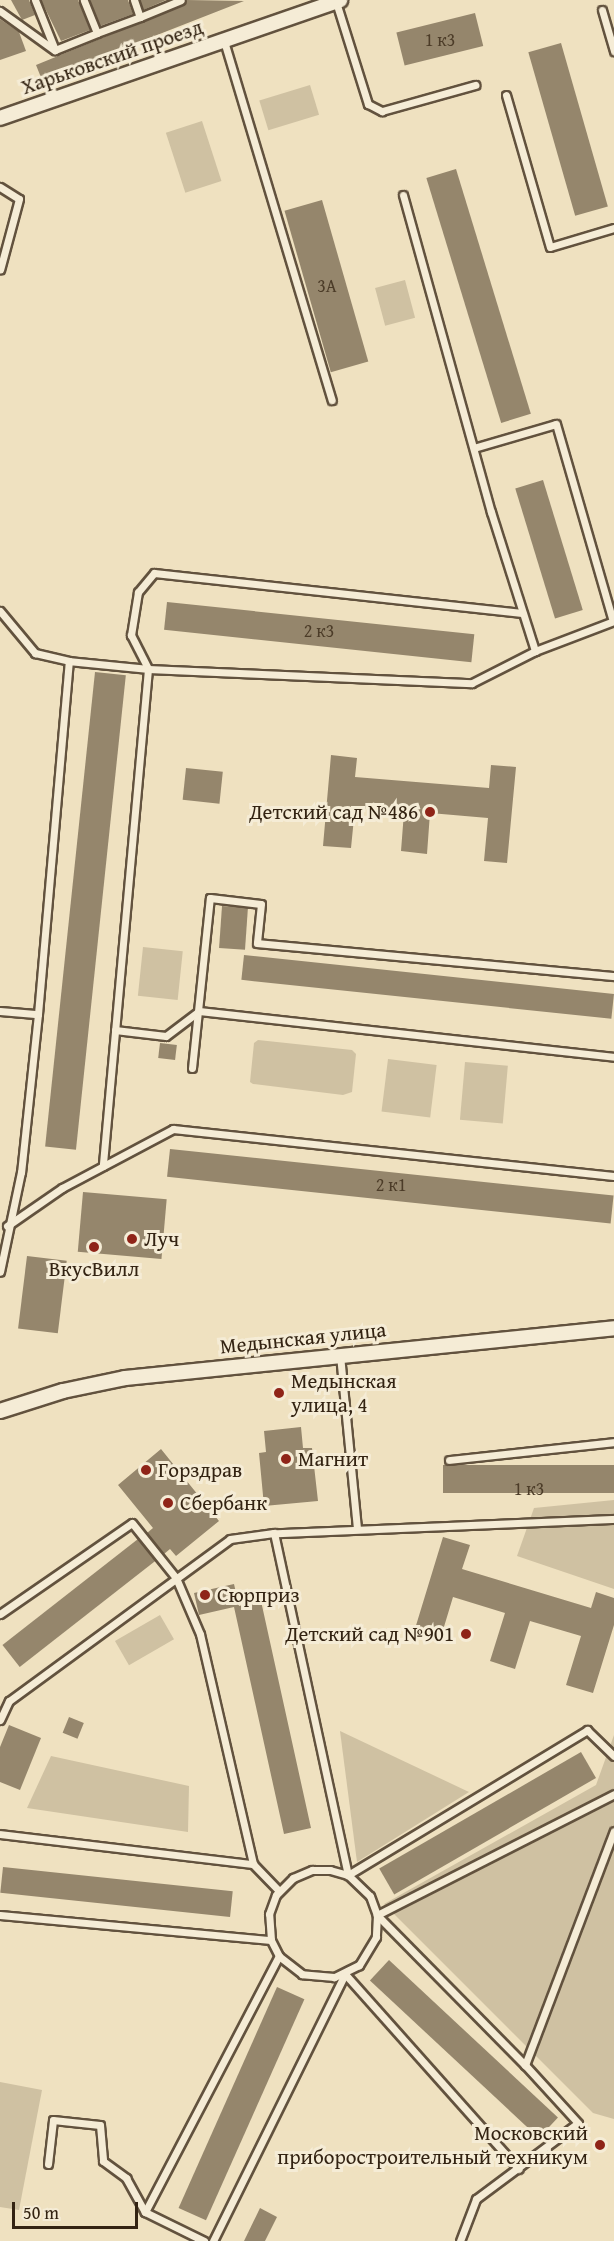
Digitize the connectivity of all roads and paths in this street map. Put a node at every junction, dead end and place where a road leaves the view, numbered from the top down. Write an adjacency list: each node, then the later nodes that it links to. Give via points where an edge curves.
1 (35, 0): 11 (lane)
2 (84, 0): 9 (lane)
3 (134, 0): 8 (lane)
4 (181, 0): 8 (lane)
5 (338, 1): 10 (street, Харьковский проезд); 13 (lane, via 368,104 382,111)
6 (602, 10): 12 (lane)
7 (0, 11): 11 (lane)
8 (140, 17): 9 (lane)
9 (97, 33): 11 (lane)
10 (224, 40): 15 (street, Харьковский проезд); 20 (lane)
11 (55, 50)
12 (614, 51)
13 (475, 85)
14 (506, 95): 18 (lane, via 550,247)
15 (0, 118)
16 (0, 187): 19 (lane, via 19,199)
17 (403, 195): 21 (lane)
18 (614, 228)
19 (0, 270)
20 (332, 400)
21 (474, 448): 23 (lane); 24 (lane, via 556,424)
22 (0, 611): 26 (lane, via 35,653)
23 (522, 613): 25 (lane); 27 (lane, via 154,573 138,592 131,635)
24 (614, 621): 25 (lane)
25 (535, 651): 27 (lane, via 472,683)
26 (69, 661): 27 (lane); 31 (lane)
27 (148, 669): 32 (lane)
28 (614, 976): 30 (lane, via 257,943 261,904 210,898)
29 (0, 1011): 31 (lane)
30 (199, 1011): 32 (lane, via 166,1036); 33 (lane); 34 (lane)
31 (38, 1014): 37 (lane, via 21,1172)
32 (115, 1030): 35 (lane)
33 (614, 1057)
34 (192, 1068)
35 (103, 1166): 36 (lane, via 173,1129); 37 (lane, via 62,1188)
36 (614, 1176)
37 (8, 1226): 38 (lane)
38 (0, 1272)
39 (614, 1328): 40 (street, Медынская улица)
40 (340, 1355): 41 (street, Медынская улица, via 125,1378 63,1391); 45 (lane)
41 (0, 1411)
42 (614, 1442): 43 (lane)
43 (449, 1460)
44 (614, 1519): 45 (lane)
45 (357, 1528): 46 (lane)
46 (274, 1533): 47 (lane, via 230,1539); 57 (lane)
47 (176, 1578): 48 (lane, via 132,1523); 50 (lane); 56 (lane, via 200,1634)
48 (0, 1614)
49 (0, 1696): 50 (lane)
50 (9, 1701): 51 (lane)
51 (0, 1720)
52 (614, 1756): 57 (lane, via 587,1730)
53 (614, 1794): 60 (lane)
54 (614, 1831): 64 (lane)
55 (0, 1834): 56 (lane)
56 (253, 1864): 58 (lane)
57 (348, 1875): 58 (lane, via 312,1870 293,1878); 60 (lane, via 370,1896)
58 (279, 1891): 61 (lane, via 269,1914)
59 (0, 1915): 61 (lane)
60 (377, 1915): 63 (lane, via 376,1937 359,1965); 64 (lane)
61 (271, 1940): 62 (lane)
62 (279, 1956): 63 (lane, via 302,1974); 67 (lane)
63 (345, 1974): 66 (lane); 69 (lane)
64 (525, 2065): 66 (lane, via 578,2123)
65 (48, 2164): 67 (lane, via 53,2120 100,2125 103,2161 126,2178)
66 (519, 2169): 70 (lane, via 476,2199)
67 (145, 2212): 68 (lane)
68 (204, 2241)
69 (213, 2241)
70 (460, 2241)

